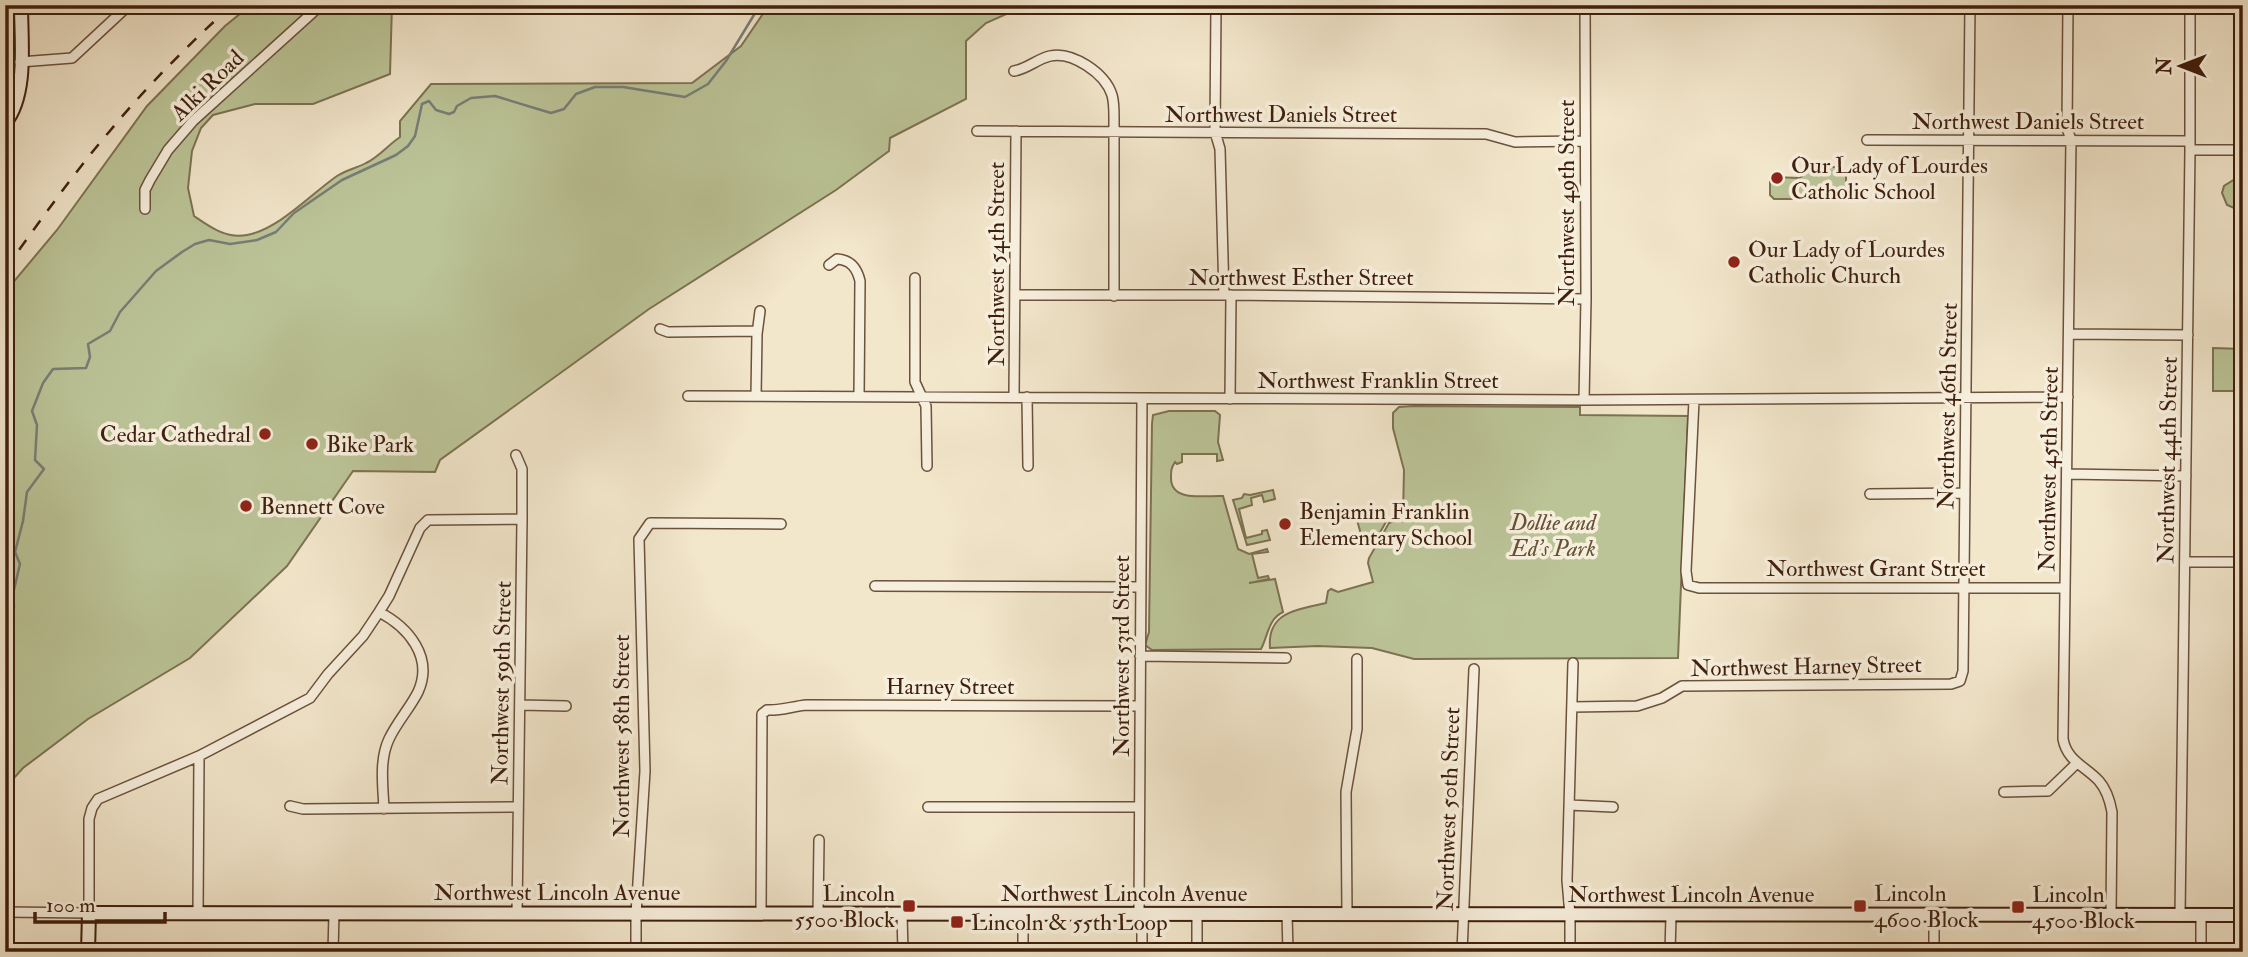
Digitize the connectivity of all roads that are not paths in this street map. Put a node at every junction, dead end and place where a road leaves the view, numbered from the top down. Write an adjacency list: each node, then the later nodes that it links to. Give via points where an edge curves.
1 (20, 5): 11 (street)
2 (130, 5): 11 (street, via 72,58)
3 (321, 5): 26 (street, Alki Road, via 193,121 150,180)
4 (1216, 5): 19 (street)
5 (1585, 5): 22 (street, Northwest 49th Street)
6 (1880, 5): 7 (street)
7 (1970, 5): 8 (street); 21 (street, Northwest 46th Street)
8 (2068, 6): 9 (street); 23 (street, Northwest 45th Street, via 2067,128)
9 (2190, 7): 10 (street); 24 (street, Northwest 44th Street)
10 (2243, 8)
11 (20, 62): 14 (street)
12 (1014, 71): 18 (street, via 1053,56 1073,57 1100,77 1111,92)
13 (5, 89): 14 (street)
14 (20, 89): 15 (street)
15 (5, 124)
16 (977, 131): 17 (street, Northwest Daniels Street)
17 (1016, 131): 18 (street, Northwest Daniels Street); 29 (street, Northwest 54th Street)
18 (1114, 132): 19 (street, Northwest Daniels Street); 31 (street)
19 (1215, 132): 22 (street, Northwest Daniels Street, via 1486,134 1515,142); 30 (street, via 1220,149)
20 (1867, 140): 21 (street, Northwest Daniels Street)
21 (1969, 140): 23 (street, Northwest Daniels Street); 44 (street, Northwest 46th Street)
22 (1585, 141): 32 (street, Northwest 49th Street)
23 (2071, 141): 24 (street, Northwest Daniels Street); 36 (street, Northwest 45th Street)
24 (2190, 145): 25 (street, Northwest Daniels Street); 37 (street, Northwest 44th Street)
25 (2243, 150)
26 (145, 209)
27 (828, 265): 40 (street, via 844,260 858,276)
28 (915, 278): 41 (street, via 915,382)
29 (1014, 295): 31 (street, Northwest Esther Street); 42 (street, Northwest 54th Street)
30 (1228, 295): 31 (street, Northwest Esther Street); 32 (street, Northwest Esther Street); 47 (street)
31 (1114, 296)
32 (1586, 299): 48 (street, Northwest 49th Street)
33 (760, 311): 35 (street)
34 (660, 328): 35 (street, via 668,332)
35 (757, 331): 39 (street)
36 (2069, 334): 37 (street); 45 (street, Northwest 45th Street)
37 (2188, 335): 54 (street, Northwest 44th Street)
38 (688, 396): 39 (street, Northwest Franklin Street)
39 (757, 396): 40 (street, Northwest Franklin Street)
40 (859, 396): 41 (street, Northwest Franklin Street)
41 (923, 397): 42 (street, Northwest Franklin Street); 51 (street)
42 (1014, 397): 43 (street, Northwest Franklin Street)
43 (1027, 397): 46 (street, Northwest Franklin Street); 52 (street)
44 (1966, 397): 45 (street, Northwest Franklin Street); 49 (street, Northwest Franklin Street); 55 (street, Northwest 46th Street)
45 (2068, 397): 53 (street, Northwest 45th Street)
46 (1142, 398): 47 (street, Northwest Franklin Street); 62 (street, Northwest 53rd Street)
47 (1230, 399): 48 (street, Northwest Franklin Street)
48 (1584, 400): 49 (street, Northwest Franklin Street)
49 (1694, 400): 63 (street, Northwest Grant Street, via 1688,585)
50 (516, 455): 57 (street, Northwest 59th Street, via 522,469)
51 (927, 466)
52 (1028, 466)
53 (2067, 474): 54 (street); 64 (street, Northwest 45th Street)
54 (2186, 476): 59 (street, Northwest 44th Street)
55 (1965, 493): 56 (street); 63 (street, Northwest 46th Street)
56 (1870, 494)
57 (522, 519): 65 (street, via 428,520); 72 (street, Northwest 59th Street)
58 (781, 524): 92 (street, Northwest 58th Street, via 650,523 639,539 645,771)
59 (2185, 562): 60 (street); 108 (street, Northwest 44th Street)
60 (2243, 562)
61 (875, 586): 62 (street)
62 (1140, 587): 66 (street, Northwest 53rd Street)
63 (1964, 588): 64 (street, Northwest Grant Street); 71 (street, Northwest 46th Street)
64 (2065, 588): 77 (street, Northwest 45th Street, via 2063,739)
65 (379, 612): 76 (street, via 310,698); 85 (street, via 411,637 423,669 418,692 389,739 383,758)
66 (1140, 656): 67 (street); 74 (street, Northwest 53rd Street)
67 (1286, 658)
68 (1357, 659): 99 (street, via 1357,729 1346,792)
69 (1573, 663): 75 (street)
70 (1474, 669): 101 (street, Northwest 50th Street)
71 (1960, 681): 75 (street, Northwest Harney Street, via 1682,686 1637,706)
72 (520, 705): 73 (street); 81 (street, Northwest 59th Street)
73 (566, 706)
74 (1140, 706): 83 (street, Northwest 53rd Street); 93 (street, Harney Street, via 797,705 767,710 762,715)
75 (1572, 707): 79 (street)
76 (199, 756): 88 (street, via 98,799 89,819); 90 (street)
77 (2077, 764): 78 (street, via 2048,791); 104 (street, Northwest 45th Street, via 2100,782 2111,805)
78 (2004, 792)
79 (1569, 805): 84 (street); 102 (street)
80 (290, 806): 85 (street)
81 (518, 807): 85 (street); 91 (street, Northwest 59th Street)
82 (928, 807): 83 (street)
83 (1139, 807): 96 (street, Northwest 53rd Street)
84 (1613, 807)
85 (384, 809)
86 (819, 840): 94 (street)
87 (5, 912): 88 (street, Northwest Lincoln Avenue)
88 (89, 913): 90 (street, Northwest Lincoln Avenue); 109 (street)
89 (334, 913): 90 (street, Northwest Lincoln Avenue); 91 (street, Northwest Lincoln Avenue); 110 (street)
90 (198, 914)
91 (517, 914): 92 (street, Northwest Lincoln Avenue)
92 (636, 914): 93 (street, Northwest Lincoln Avenue); 111 (street, Northwest 58th Street)
93 (761, 914): 94 (street, Northwest Lincoln Avenue)
94 (818, 914): 95 (street, Northwest Lincoln Avenue)
95 (902, 914): 100 (street, Northwest Lincoln Avenue); 112 (street)
96 (1140, 914): 97 (street, Northwest Lincoln Avenue); 100 (street, Northwest Lincoln Avenue); 114 (street, Northwest 53rd Street)
97 (1197, 914): 98 (street, Northwest Lincoln Avenue); 115 (street)
98 (1287, 914): 99 (street, Northwest Lincoln Avenue); 116 (street)
99 (1347, 914): 101 (street, Northwest Lincoln Avenue)
100 (1023, 915): 113 (street)
101 (1463, 915): 102 (street, Northwest Lincoln Avenue); 117 (street, Northwest 50th Street)
102 (1570, 915): 107 (street, Northwest Lincoln Avenue); 118 (street)
103 (1934, 915): 104 (street, Northwest Lincoln Avenue); 107 (street, Northwest Lincoln Avenue); 120 (street)
104 (2112, 915): 108 (street, Northwest Lincoln Avenue)
105 (2201, 915): 106 (street, Northwest Lincoln Avenue); 108 (street, Northwest Lincoln Avenue); 121 (street)
106 (2243, 915)
107 (1671, 916): 119 (street)
108 (2180, 916)
109 (88, 952)
110 (333, 952)
111 (636, 952)
112 (903, 952)
113 (1023, 952)
114 (1142, 952)
115 (1197, 952)
116 (1288, 952)
117 (1462, 952)
118 (1570, 952)
119 (1670, 952)
120 (1934, 952)
121 (2201, 952)

